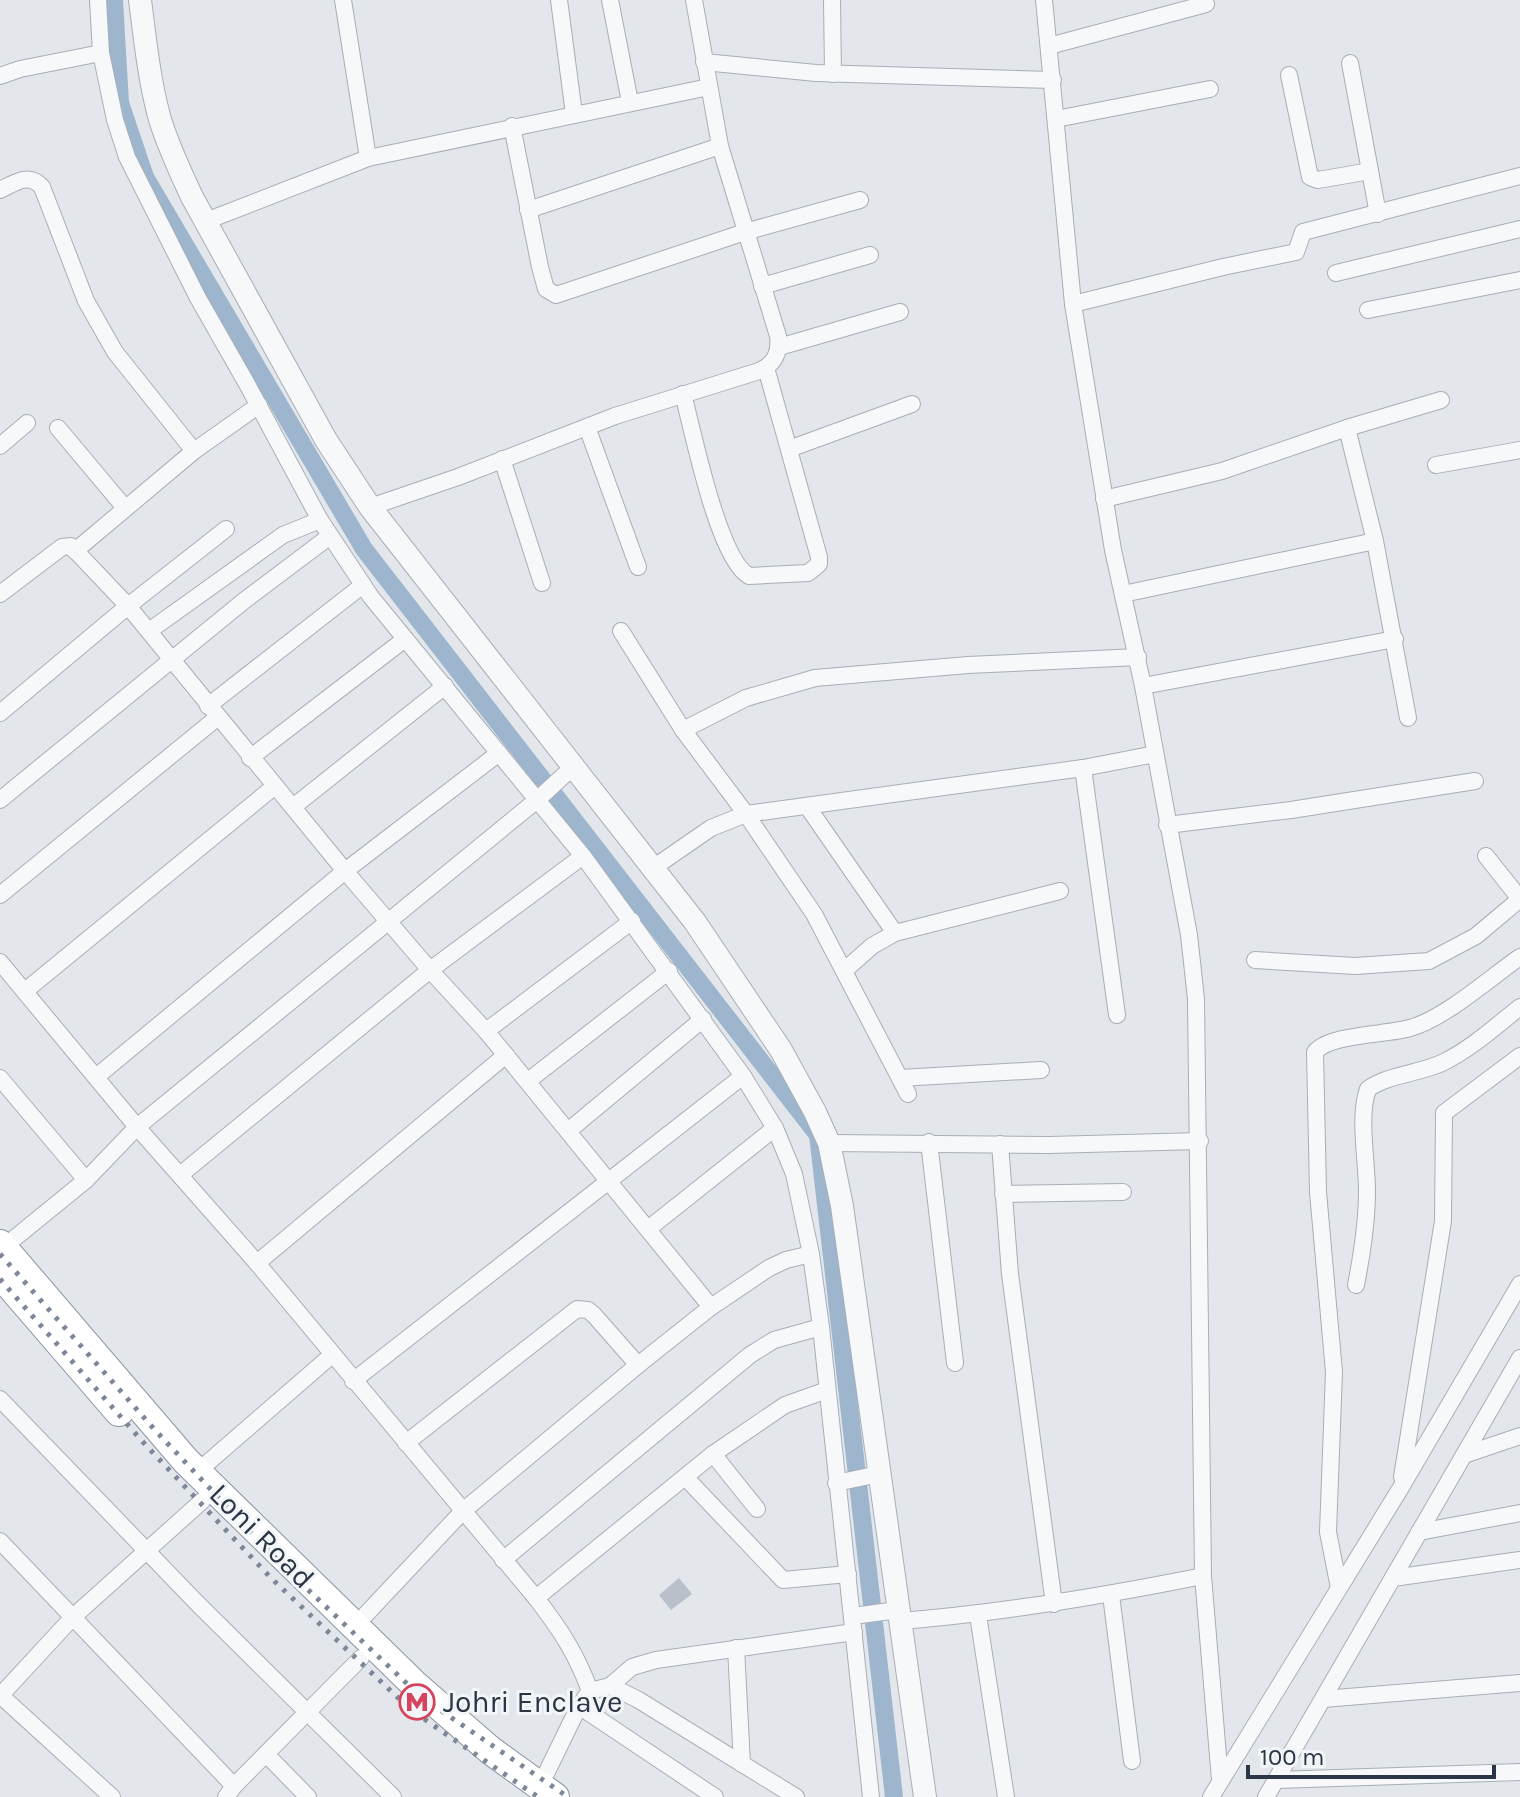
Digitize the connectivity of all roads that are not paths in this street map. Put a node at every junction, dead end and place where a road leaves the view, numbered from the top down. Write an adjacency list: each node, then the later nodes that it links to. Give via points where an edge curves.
1 (98, 0): 11 (street)
2 (140, 0): 32 (street, via 160,119)
3 (343, 0): 25 (street)
4 (559, 0): 21 (street)
5 (610, 0): 20 (street)
6 (694, 0): 12 (street)
7 (832, 0): 14 (street)
8 (1044, 0): 10 (street)
9 (1206, 4): 10 (street)
10 (1049, 46): 17 (street)
11 (101, 53): 16 (street); 47 (street, via 127,157)
12 (704, 62): 14 (street); 18 (street)
13 (1350, 63): 26 (street)
14 (833, 74): 17 (street)
15 (1289, 75): 26 (street, via 1310,177)
16 (0, 76)
17 (1053, 80): 22 (street)
18 (709, 87): 20 (street); 24 (street)
19 (1210, 89): 22 (street)
20 (630, 102): 21 (street)
21 (574, 114): 23 (street)
22 (1056, 119): 39 (street)
23 (512, 126): 25 (street); 30 (street)
24 (720, 146): 30 (street); 34 (street)
25 (368, 158): 32 (street)
26 (1370, 171): 31 (street)
27 (1520, 176): 31 (street)
28 (0, 190): 55 (street, via 27,178 42,187 86,301 115,352)
29 (860, 200): 34 (street)
30 (528, 210): 34 (street, via 544,285 556,295)
31 (1378, 214): 39 (street, via 1303,232 1296,252)
32 (206, 221): 59 (street, via 326,440)
33 (1520, 229): 36 (street)
34 (745, 232): 38 (street)
35 (870, 255): 38 (street)
36 (1336, 273)
37 (1520, 280): 40 (street)
38 (762, 286): 42 (street)
39 (1073, 304): 58 (street)
40 (1368, 310)
41 (900, 312): 42 (street)
42 (779, 347): 43 (street)
43 (766, 368): 44 (street); 53 (street)
44 (683, 394): 49 (street); 53 (street, via 716,518 738,568 749,576 808,573 819,564)
45 (1441, 400): 51 (street)
46 (912, 404): 53 (street)
47 (259, 405): 55 (street); 61 (street)
48 (27, 423): 52 (street)
49 (587, 427): 56 (street); 66 (street)
50 (58, 428): 60 (street)
51 (1347, 428): 58 (street, via 1222,471); 64 (street)
52 (0, 446)
53 (789, 449)
54 (1520, 450): 57 (street)
55 (194, 451): 60 (street)
56 (502, 459): 59 (street); 67 (street)
57 (1436, 465)
58 (1104, 499): 70 (street)
59 (370, 507): 88 (street)
60 (125, 508): 65 (street)
61 (320, 520): 63 (street); 72 (street, via 283,535)
62 (226, 529): 71 (street)
63 (330, 536): 68 (street); 77 (street)
64 (1375, 541): 70 (street); 75 (street)
65 (75, 551): 69 (street, via 62,547); 71 (street)
66 (638, 567)
67 (542, 583)
68 (363, 585): 74 (street); 80 (street)
69 (1, 590)
70 (1123, 594): 76 (street)
71 (128, 606): 72 (street); 81 (street)
72 (149, 631): 77 (street)
73 (621, 631): 83 (street)
74 (405, 639): 78 (street); 86 (street)
75 (1395, 639): 79 (street); 82 (street)
76 (1138, 657): 79 (street); 83 (street, via 815,678 746,698)
77 (172, 659): 80 (street); 92 (street)
78 (445, 686): 84 (street); 94 (street)
79 (1143, 686): 85 (street)
80 (213, 712): 86 (street); 102 (street)
81 (0, 713)
82 (1408, 718)
83 (683, 730): 95 (street)
84 (499, 753): 91 (street); 100 (street)
85 (1155, 754): 87 (street); 96 (street)
86 (250, 758): 90 (street)
87 (1083, 768): 93 (street); 115 (street)
88 (568, 771): 91 (street); 99 (street)
89 (1475, 781): 96 (street)
90 (275, 786): 94 (street); 113 (street)
91 (543, 795): 97 (street); 104 (street)
92 (0, 800)
93 (807, 806): 95 (street); 106 (street)
94 (293, 807): 100 (street)
95 (746, 814): 99 (street, via 711,828); 111 (street)
96 (1167, 825): 130 (street, via 1196,999)
97 (583, 856): 105 (street); 110 (street)
98 (1486, 856): 103 (street)
99 (653, 868): 132 (street, via 781,1050)
100 (345, 871): 104 (street); 122 (street)
101 (1060, 891): 106 (street)
102 (0, 895)
103 (1520, 899): 108 (street, via 1476,936 1429,961 1355,966)
104 (388, 921): 110 (street); 127 (street)
105 (632, 921): 112 (street); 117 (street)
106 (895, 933): 111 (street)
107 (1520, 957): 174 (street, via 1419,1025 1335,1042 1315,1052 1318,1192 1334,1372 1328,1532)
108 (1255, 960)
109 (0, 962): 113 (street)
110 (430, 970): 117 (street); 134 (street)
111 (845, 970): 124 (street)
112 (669, 971): 116 (street); 125 (street)
113 (25, 991): 122 (street)
114 (1520, 1007): 144 (street, via 1443,1062 1368,1089 1367,1193)
115 (1117, 1015)
116 (703, 1019): 121 (street); 129 (street)
117 (486, 1031): 118 (street)
118 (506, 1055): 125 (street); 142 (street)
119 (1520, 1056): 161 (street, via 1444,1113 1443,1221)
120 (1041, 1070): 124 (street)
121 (743, 1076): 128 (street); 136 (street)
122 (96, 1077): 127 (street)
123 (0, 1078): 135 (street)
124 (900, 1078): 126 (street)
125 (528, 1081): 129 (street)
126 (908, 1094)
127 (137, 1127): 134 (street); 135 (street)
128 (775, 1128): 139 (street); 141 (street, via 794,1174)
129 (568, 1131): 136 (street)
130 (1200, 1141): 133 (street); 172 (street)
131 (929, 1142): 132 (street); 133 (street); 149 (street)
132 (829, 1143): 160 (street, via 842,1206)
133 (1000, 1144): 138 (street)
134 (180, 1175): 142 (street)
135 (86, 1180): 140 (street)
136 (608, 1180): 139 (street); 151 (street)
137 (1123, 1192): 138 (street)
138 (1003, 1194): 177 (street)
139 (648, 1229): 145 (street)
140 (1, 1254): 158 (highway, Loni Road); 162 (highway, Loni Road, via 92,1382)
141 (811, 1254): 145 (street, via 769,1268); 146 (street)
142 (257, 1263): 147 (street)
143 (1520, 1284): 161 (street)
144 (1356, 1285)
145 (711, 1307): 150 (street)
146 (821, 1327): 152 (street); 169 (street, via 774,1340 750,1355)
147 (332, 1355): 151 (street); 158 (street)
148 (1520, 1358): 157 (street)
149 (955, 1363)
150 (638, 1365): 155 (street, via 594,1315 577,1309); 164 (street)
151 (353, 1381): 155 (street)
152 (827, 1390): 156 (street, via 785,1405); 160 (street)
153 (0, 1399): 168 (street)
154 (1520, 1436): 157 (street)
155 (406, 1443): 164 (street)
156 (713, 1454): 159 (street); 163 (street)
157 (1464, 1455): 166 (street)
158 (197, 1472): 181 (highway, Loni Road)
159 (685, 1477): 171 (street, via 783,1580); 176 (street)
160 (857, 1479): 171 (street); 180 (street)
161 (1400, 1489): 174 (street)
162 (202, 1501): 168 (street); 183 (highway, Loni Road)
163 (757, 1509)
164 (463, 1511): 169 (street); 181 (street)
165 (1520, 1513): 166 (street)
166 (1419, 1532): 173 (street)
167 (0, 1541): 179 (street)
168 (146, 1550): 179 (street); 190 (street)
169 (503, 1560): 176 (street)
170 (1520, 1560): 173 (street)
171 (848, 1574): 180 (street)
172 (1203, 1576): 175 (street); 195 (street)
173 (1393, 1578): 188 (street)
174 (1339, 1588): 195 (street)
175 (1111, 1595): 177 (street); 192 (street)
176 (536, 1598): 186 (street, via 577,1657)
177 (1054, 1604): 178 (street)
178 (978, 1615): 180 (street); 206 (street)
179 (73, 1617): 187 (street); 197 (street)
180 (875, 1618): 182 (street); 204 (street); 205 (street)
181 (354, 1627): 198 (highway, Loni Road)
182 (736, 1648): 185 (street, via 645,1662); 193 (street)
183 (361, 1658): 190 (street); 198 (highway, Loni Road, via 497,1778)
184 (1520, 1683): 188 (street)
185 (610, 1686): 186 (street); 193 (street)
186 (590, 1691): 189 (street)
187 (0, 1695): 199 (street)
188 (1323, 1699): 196 (street)
189 (579, 1706): 198 (street); 202 (street)
190 (307, 1713): 191 (street); 201 (street)
191 (266, 1754): 197 (street); 200 (street)
192 (1132, 1761)
193 (742, 1764): 203 (street)
194 (1520, 1772): 196 (street)
195 (1220, 1780): 207 (street)
196 (1276, 1780): 208 (street)
197 (230, 1791)
198 (540, 1793)
199 (112, 1797)
200 (308, 1797)
201 (393, 1797)
202 (715, 1797)
203 (796, 1797)
204 (871, 1797)
205 (925, 1797)
206 (1006, 1797)
207 (1211, 1797)
208 (1266, 1797)

